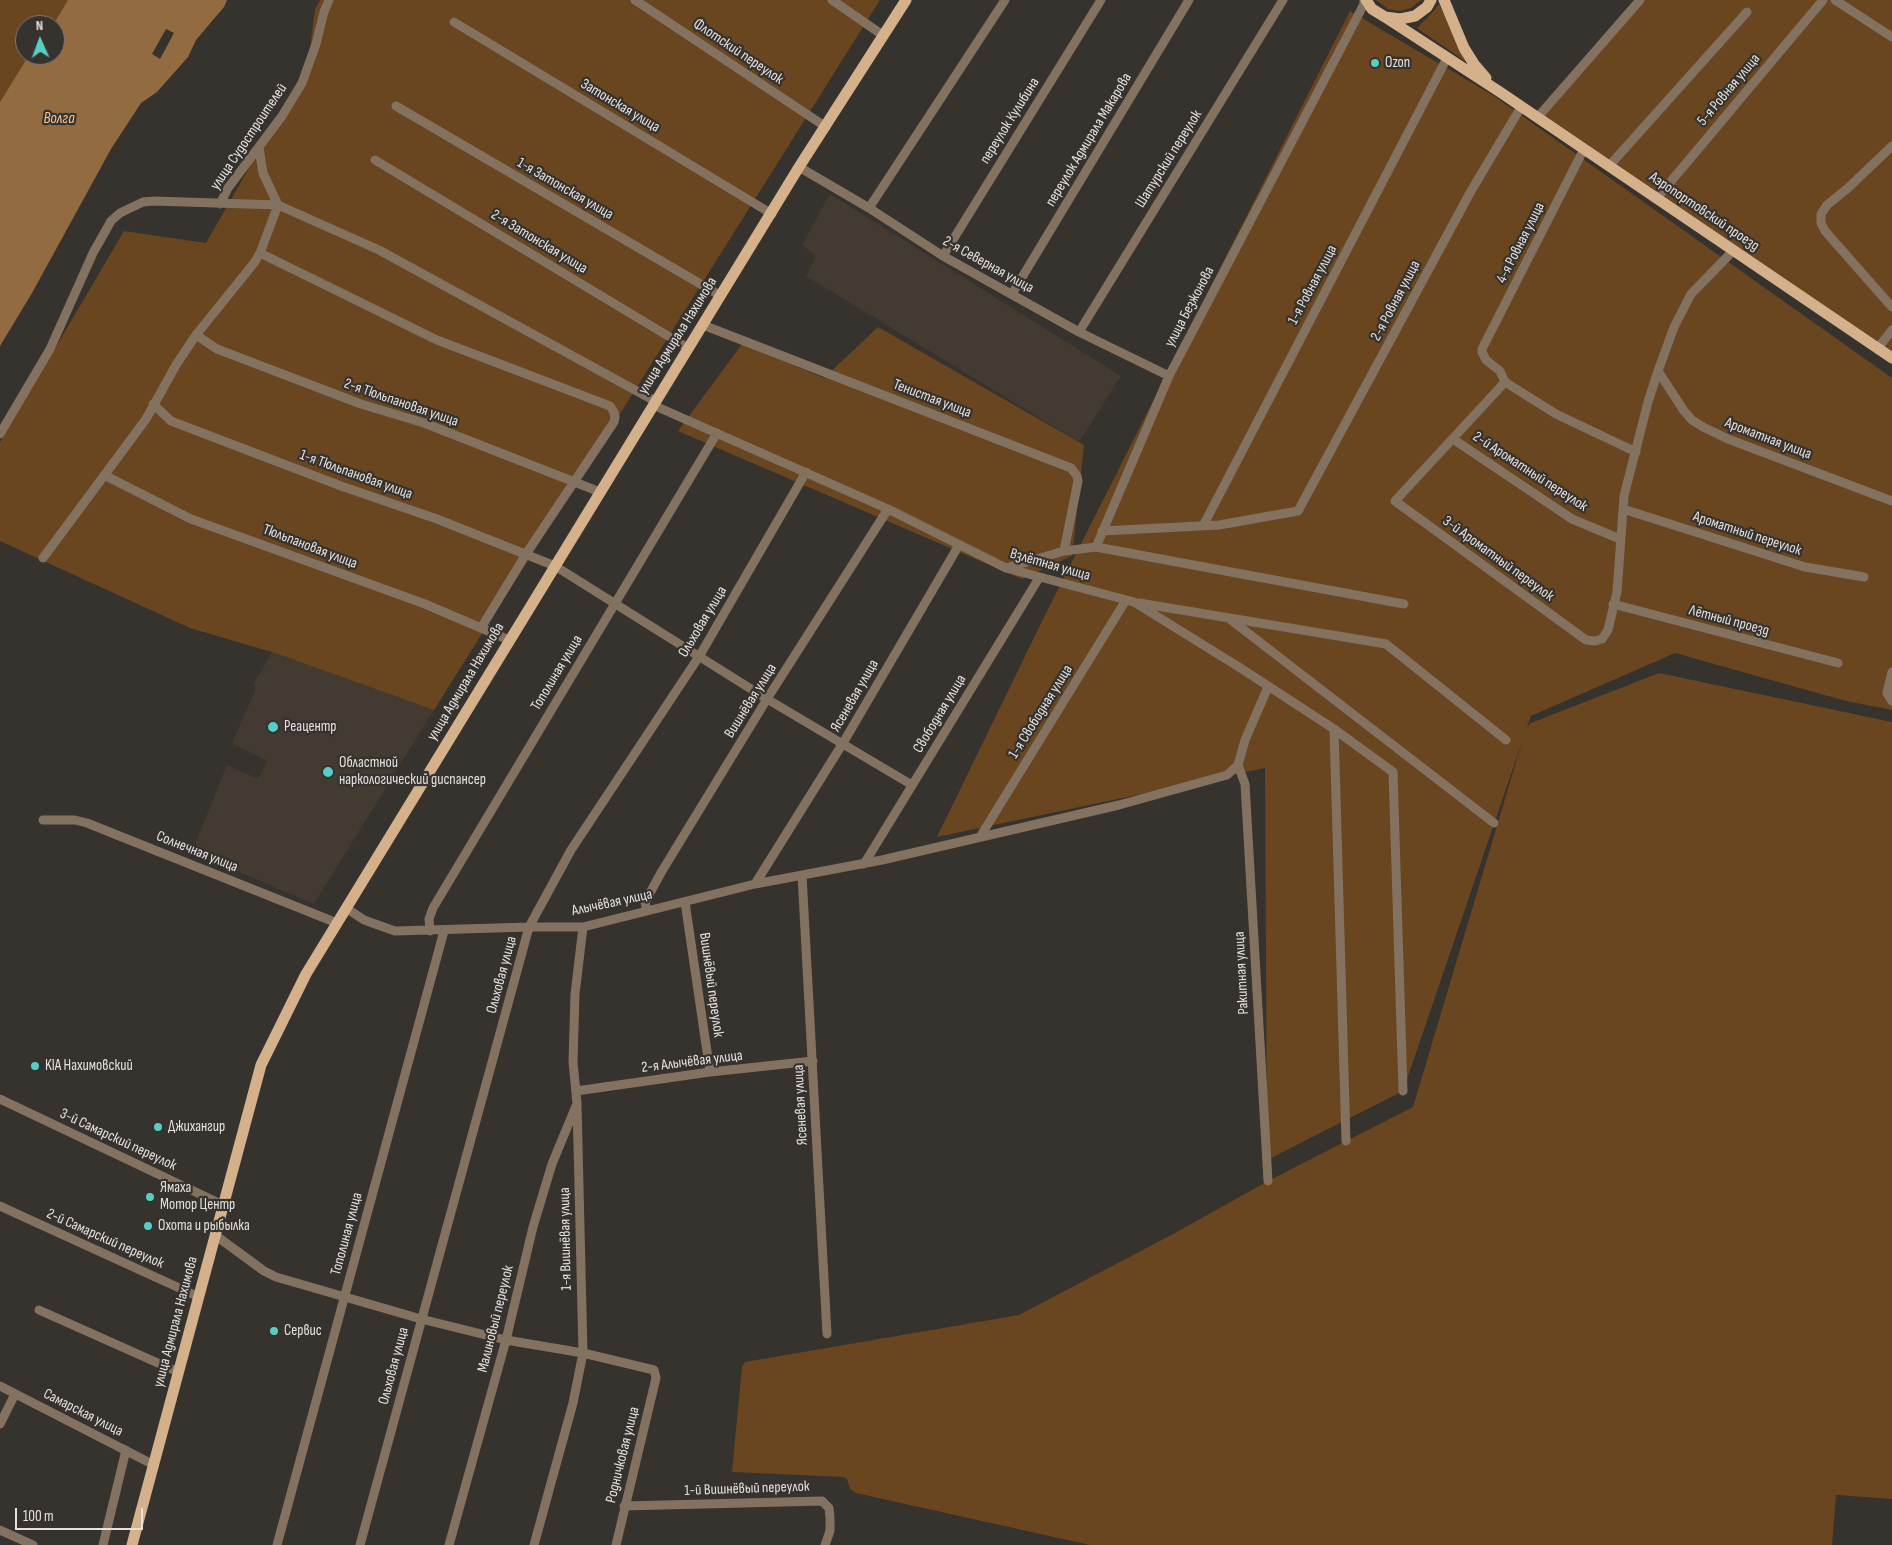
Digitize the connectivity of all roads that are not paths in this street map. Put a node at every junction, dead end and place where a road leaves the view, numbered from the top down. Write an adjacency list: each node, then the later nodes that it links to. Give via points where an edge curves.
1 (329, 0): 27 (street, улица Судостроителей, via 302,84)
2 (635, 0): 25 (street, Флотский переулок)
3 (832, 0): 18 (street)
4 (906, 0): 18 (main road, улица Адмирала Нахимова)
5 (1005, 0): 35 (street)
6 (1101, 0): 39 (street, переулок Кулибина)
7 (1283, 0): 45 (street, Шатурский переулок)
8 (1431, 0): 16 (main road, via 1415,16)
9 (1444, 0): 21 (main road, via 1469,56)
10 (1640, 0): 24 (street)
11 (1823, 0): 32 (street, 5-я Ровная улица)
12 (1835, 0): 19 (street)
13 (1187, 1): 40 (street, переулок Адмирала Макарова)
14 (1365, 3): 16 (main road); 51 (street, улица Безжонова)
15 (1747, 12): 30 (street)
16 (1385, 17): 20 (main road)
17 (454, 22): 36 (street, Затонская улица)
18 (884, 36): 25 (main road, улица Адмирала Нахимова)
19 (1892, 37)
20 (1447, 58): 21 (main road); 66 (street, 1-я Ровная улица)
21 (1500, 92): 23 (main road, Аэропортовский проезд)
22 (396, 106): 41 (street, 1-я Затонская улица)
23 (1522, 107): 24 (main road, Аэропортовский проезд); 66 (street, 2-я Ровная улица, via 1471,191 1298,511)
24 (1537, 118): 28 (main road, Аэропортовский проезд)
25 (826, 127): 31 (main road, улица Адмирала Нахимова)
26 (1892, 146): 42 (street, via 1821,214 1825,231)
27 (259, 148): 33 (street, улица Судостроителей, via 228,188); 34 (street, via 263,172)
28 (1584, 149): 30 (main road, Аэропортовский проезд); 52 (street, 4-я Ровная улица, via 1482,349 1484,357 1500,371)
29 (375, 160): 47 (street, 2-я Затонская улица)
30 (1609, 166): 32 (main road, Аэропортовский проезд)
31 (800, 167): 35 (street, 2-я Северная улица); 36 (main road, улица Адмирала Нахимова)
32 (1657, 198): 37 (main road, Аэропортовский проезд)
33 (220, 204): 34 (street); 56 (street, via 143,202 110,221 50,349)
34 (278, 205): 38 (street); 53 (street, Взлётная улица, via 379,250)
35 (869, 208): 39 (street, 2-я Северная улица)
36 (772, 214): 41 (main road, улица Адмирала Нахимова)
37 (1734, 250): 48 (main road, Аэропортовский проезд); 50 (street, via 1691,294 1674,327)
38 (260, 253): 46 (street); 61 (street, via 437,340 610,406 614,422)
39 (943, 256): 40 (street, 2-я Северная улица)
40 (1012, 294): 45 (street, 2-я Северная улица)
41 (721, 296): 43 (main road, улица Адмирала Нахимова)
42 (1892, 307)
43 (703, 325): 47 (main road, улица Адмирала Нахимова); 71 (street, Тенистая улица, via 1071,468 1078,481)
44 (1892, 330): 48 (street)
45 (1079, 332): 51 (street, 2-я Северная улица)
46 (196, 335): 54 (street); 61 (street, 2-я Тюльпановая улица, via 217,349 361,404 424,423)
47 (688, 348): 53 (main road, улица Адмирала Нахимова)
48 (1878, 348): 49 (main road, Аэропортовский проезд)
49 (1892, 358)
50 (1658, 371): 58 (street); 63 (street, Ароматная улица, via 1684,411 1703,427)
51 (1169, 376): 67 (street, улица Безжонова)
52 (1505, 382): 57 (street); 58 (street, via 1556,414)
53 (654, 403): 55 (street, Взлётная улица); 62 (main road, улица Адмирала Нахимова)
54 (153, 404): 60 (street, via 146,419); 72 (street, 1-я Тюльпановая улица, via 171,421)
55 (717, 433): 59 (street, Взлётная улица); 79 (street, Тополиная улица)
56 (0, 434)
57 (1453, 439): 68 (street, 2-й Ароматный переулок, via 1572,519); 81 (street, 3-й Ароматный переулок, via 1394,501 1586,640 1602,639)
58 (1636, 452): 65 (street)
59 (806, 472): 64 (street, Взлётная улица); 85 (street, Ольховая улица)
60 (104, 474): 73 (street); 83 (street, Тюльпановая улица, via 191,519 425,604)
61 (574, 482): 62 (street, 2-я Тюльпановая улица); 72 (street)
62 (600, 492): 74 (main road, улица Адмирала Нахимова)
63 (1892, 501)
64 (888, 509): 69 (street, Взлётная улица); 89 (street, Вишнёвая улица)
65 (1623, 509): 68 (street); 76 (street, Ароматный переулок, via 1805,567)
66 (1203, 526): 67 (street)
67 (1102, 530): 70 (street, улица Безжонова)
68 (1620, 539): 81 (street, via 1617,592)
69 (959, 545): 75 (street, Взлётная улица); 93 (street, Ясеневая улица)
70 (1096, 547): 71 (street); 80 (street)
71 (1064, 551): 75 (street)
72 (526, 554): 74 (street, 1-я Тюльпановая улица); 83 (street)
73 (43, 558)
74 (555, 566): 79 (street, 1-я Тюльпановая улица); 84 (main road, улица Адмирала Нахимова)
75 (1006, 568): 77 (street, Взлётная улица)
76 (1864, 577)
77 (1039, 578): 78 (street, Взлётная улица); 95 (street, Свободная улица)
78 (1130, 601): 82 (street); 88 (street, Взлётная улица); 98 (street, 1-я Свободная улица)
79 (615, 603): 85 (street, 1-я Тюльпановая улица); 108 (street, Тополиная улица, via 432,908)
80 (1404, 604)
81 (1613, 604): 86 (street, Лётный проезд)
82 (1229, 618): 92 (street, via 1386,644); 97 (street)
83 (481, 628): 84 (street, Тюльпановая улица)
84 (509, 640): 103 (main road, улица Адмирала Нахимова)
85 (700, 655): 89 (street, 1-я Тюльпановая улица); 106 (street, Ольховая улица, via 571,850)
86 (1838, 663)
87 (1892, 672): 90 (street, via 1887,693)
88 (1268, 686): 91 (street, Взлётная улица); 94 (street)
89 (768, 699): 93 (street, 1-я Тюльпановая улица); 104 (street, Вишнёвая улица, via 662,871 645,902)
90 (1892, 701)
91 (1334, 729): 113 (street, Взлётная улица, via 1393,772); 116 (street)
92 (1506, 740)
93 (843, 743): 95 (street, 1-я Тюльпановая улица); 101 (street, Ясеневая улица)
94 (1238, 765): 98 (street, Алычёвая улица, via 1227,776); 117 (street, Ракитная улица, via 1245,784)
95 (912, 786): 99 (street, Свободная улица)
96 (44, 820): 105 (street, Солнечная улица, via 87,823)
97 (1494, 823)
98 (980, 838): 99 (street, Алычёвая улица)
99 (864, 864): 100 (street, Алычёвая улица)
100 (802, 875): 101 (street, Алычёвая улица); 110 (street, Ясеневая улица)
101 (755, 884): 102 (street, Алычёвая улица)
102 (685, 902): 104 (street, Алычёвая улица); 111 (street, Вишнёвый переулок)
103 (346, 908): 105 (main road, улица Адмирала Нахимова); 108 (street, Алычёвая улица, via 364,920 394,931)
104 (647, 911): 107 (street, Алычёвая улица)
105 (337, 923): 119 (main road, улица Адмирала Нахимова, via 306,974 261,1064)
106 (530, 927): 107 (street, Алычёвая улица); 109 (street, Алычёвая улица); 124 (street, Ольховая улица)
107 (582, 927): 112 (street, 1-я Вишнёвая улица, via 575,994 573,1062)
108 (430, 931): 109 (street, Алычёвая улица)
109 (444, 931): 121 (street, Тополиная улица)
110 (812, 1061): 111 (street, 2-я Алычёвая улица); 125 (street, Ясеневая улица)
111 (710, 1072): 112 (street, 2-я Алычёвая улица)
112 (576, 1091): 115 (street, 1-я Вишнёвая улица)
113 (1403, 1091)
114 (0, 1099): 119 (street, 3-й Самарский переулок)
115 (577, 1103): 126 (street, Малиновый переулок, via 552,1164 533,1227); 127 (street, 1-я Вишнёвая улица)
116 (1346, 1141)
117 (1268, 1181)
118 (0, 1206): 122 (street, 2-й Самарский переулок)
119 (223, 1206): 120 (main road, улица Адмирала Нахимова)
120 (216, 1235): 121 (street, via 276,1277); 122 (main road, улица Адмирала Нахимова)
121 (344, 1296): 124 (street); 139 (street, Тополиная улица)
122 (199, 1297): 128 (main road, улица Адмирала Нахимова)
123 (39, 1310): 128 (street)
124 (421, 1319): 126 (street); 140 (street, Ольховая улица)
125 (827, 1334)
126 (506, 1340): 127 (street); 141 (street, Малиновый переулок)
127 (583, 1353): 134 (street, Родничковая улица, via 651,1368 656,1372); 142 (street, 1-я Вишнёвая улица, via 573,1403)
128 (178, 1372): 133 (main road, улица Адмирала Нахимова)
129 (0, 1386): 130 (street, Самарская улица)
130 (15, 1394): 131 (street); 132 (street, Самарская улица)
131 (0, 1424)
132 (126, 1450): 133 (street, Самарская улица); 137 (street)
133 (154, 1465): 138 (main road, улица Адмирала Нахимова)
134 (624, 1506): 143 (street, Родничковая улица); 144 (street, 1-й Вишнёвый переулок, via 822,1501 830,1517)
135 (0, 1530): 136 (street)
136 (34, 1545)
137 (102, 1545)
138 (132, 1545)
139 (277, 1545)
140 (360, 1545)
141 (449, 1545)
142 (534, 1545)
143 (616, 1545)
144 (825, 1545)

